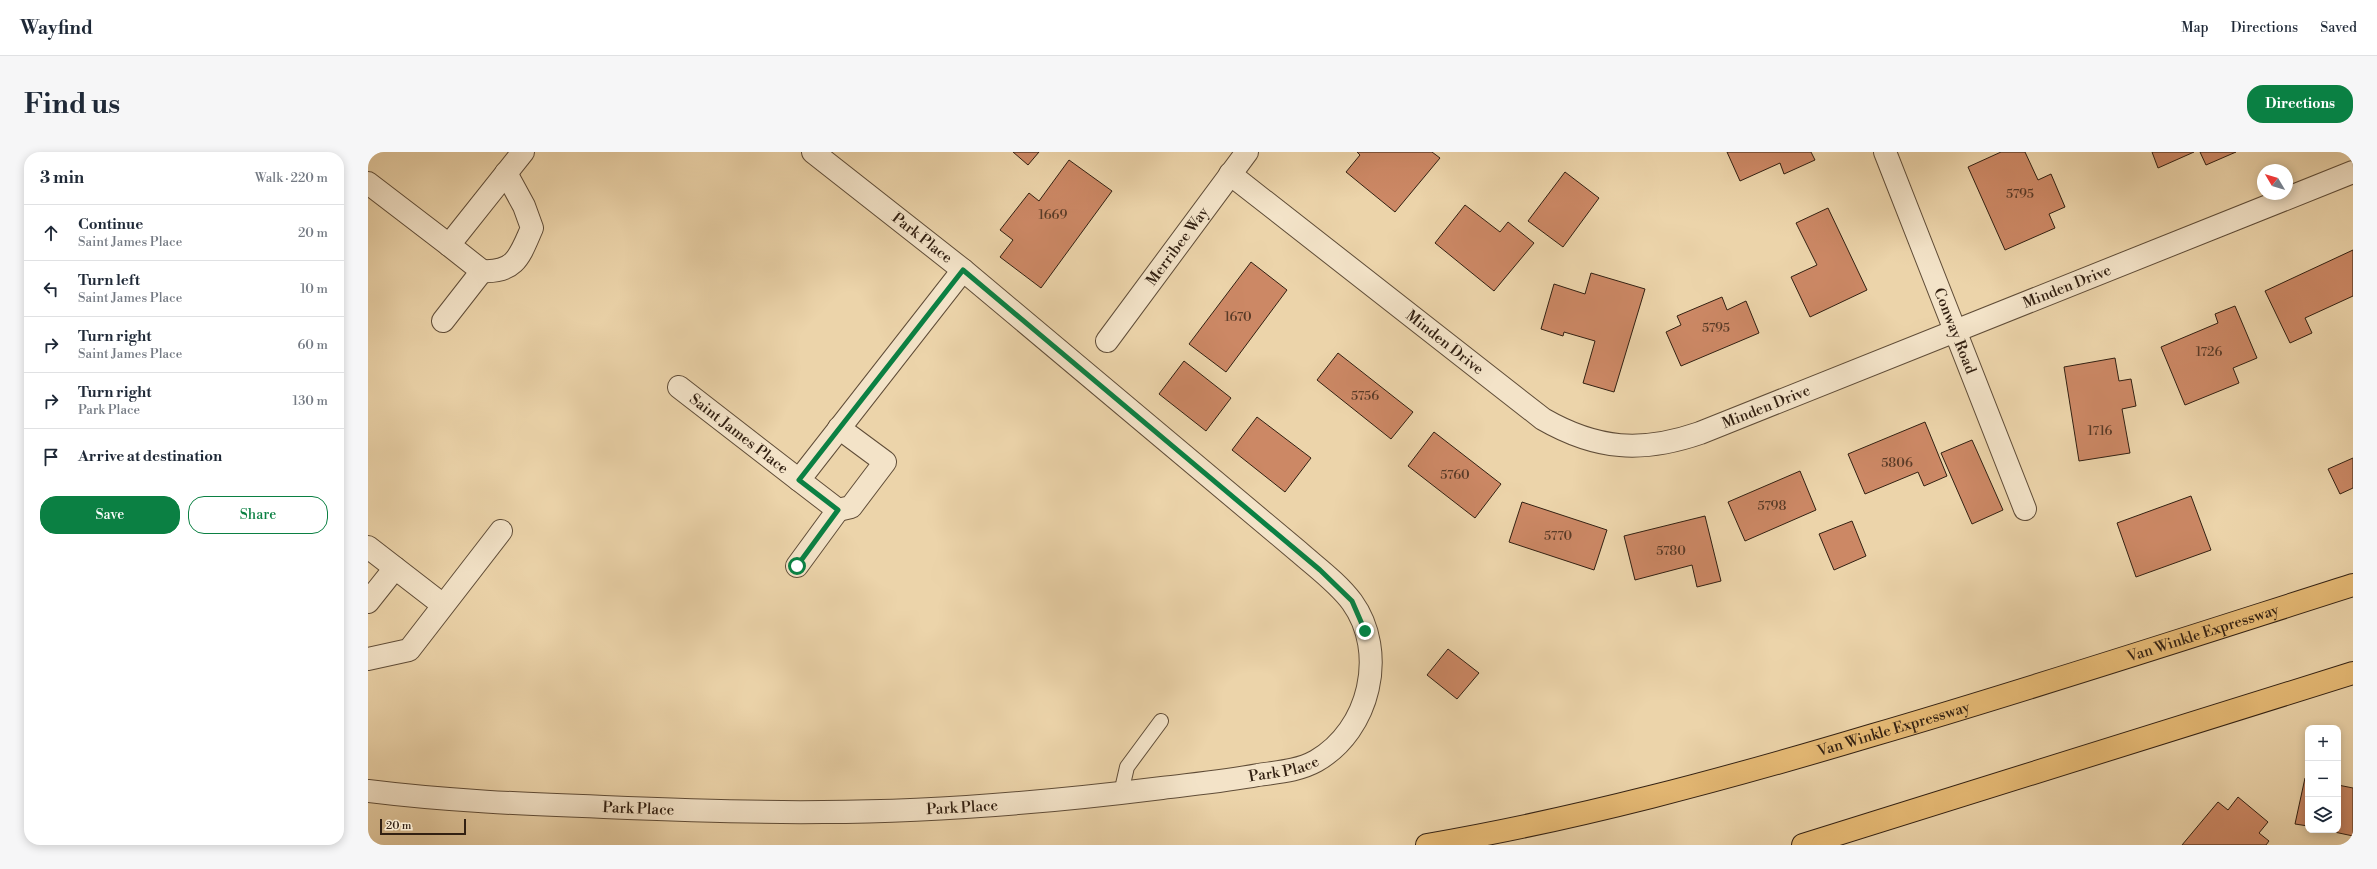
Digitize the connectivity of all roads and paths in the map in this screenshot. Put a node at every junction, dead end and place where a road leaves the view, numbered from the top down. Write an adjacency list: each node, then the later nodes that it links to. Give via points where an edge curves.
1 (523, 152): 6 (street)
2 (813, 152): 10 (street, Park Place)
3 (1247, 152): 7 (street, Merribee Way)
4 (1885, 152): 13 (street, Conway Road)
5 (2353, 172): 13 (street, Minden Drive)
6 (506, 173): 9 (street); 11 (street, via 524,206 532,228 520,255 508,267 498,272)
7 (1230, 174): 13 (street, Minden Drive, via 1544,419 1585,439 1631,447 1655,446 1678,441); 14 (street, Merribee Way)
8 (368, 183): 9 (street)
9 (449, 245): 11 (street)
10 (963, 270): 16 (street, Saint James Place); 31 (street, Park Place, via 1315,566 1352,601 1365,631 1371,660 1370,678 1361,710 1349,732 1316,761 1286,771)
11 (482, 271): 12 (street)
12 (443, 321)
13 (1955, 332): 18 (street, Conway Road)
14 (1107, 341)
15 (679, 387): 17 (street, Saint James Place)
16 (839, 428): 17 (street, Saint James Place); 19 (street, via 885,462 851,507)
17 (799, 480): 19 (street, Saint James Place)
18 (2025, 509)
19 (838, 510): 22 (street)
20 (501, 531): 26 (street)
21 (368, 547): 23 (street)
22 (797, 566)
23 (395, 568): 25 (street); 26 (street)
24 (2353, 585): 32 (main road, Van Winkle Expressway, via 1969,707 1731,778 1503,832)
25 (368, 602)
26 (443, 605): 27 (street, via 408,650)
27 (368, 659)
28 (2353, 673): 33 (main road)
29 (1161, 721): 31 (lane, via 1127,767)
30 (368, 791): 31 (street, Park Place, via 480,802 824,812 973,806)
31 (1121, 793)
32 (1427, 845)
33 (1803, 845)

